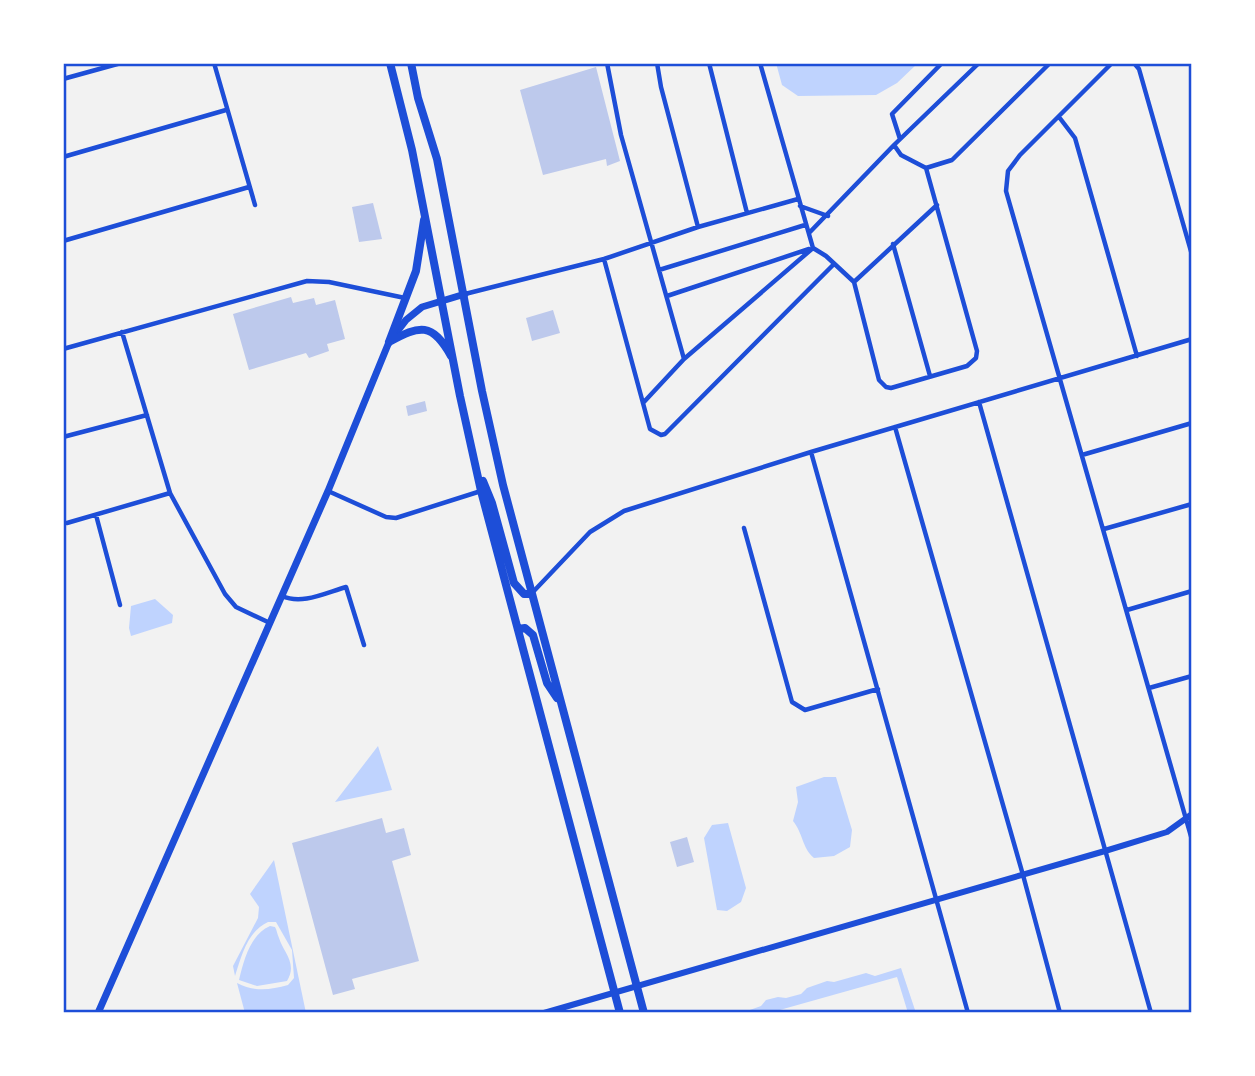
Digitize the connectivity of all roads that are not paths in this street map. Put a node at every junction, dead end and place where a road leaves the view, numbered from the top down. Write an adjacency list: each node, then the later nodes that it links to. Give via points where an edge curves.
1 (121, 63): 15 (street)
2 (214, 63): 17 (street)
3 (390, 63): 28 (highway)
4 (404, 63): 16 (highway)
5 (411, 63): 16 (highway)
6 (607, 63): 35 (street)
7 (657, 63): 32 (street)
8 (709, 63): 29 (street)
9 (760, 63): 24 (street)
10 (942, 63): 19 (street, via 892,114)
11 (979, 63): 19 (street)
12 (1050, 63): 22 (street, via 952,160)
13 (1112, 63): 18 (street)
14 (1134, 63): 38 (street)
15 (63, 79)
16 (418, 98): 43 (highway, via 437,159)
17 (226, 110): 21 (street); 23 (street)
18 (1059, 117): 51 (street, via 1075,138); 55 (street, via 1020,155 1007,171 1006,180)
19 (900, 139): 20 (street)
20 (894, 145): 22 (street, via 901,155); 30 (street)
21 (63, 157)
22 (926, 168): 26 (street)
23 (249, 187): 25 (street); 34 (street)
24 (798, 199): 27 (street); 29 (street)
25 (255, 205)
26 (937, 205): 36 (street); 54 (street, via 977,351 967,366)
27 (800, 206): 30 (street); 31 (street)
28 (425, 210): 45 (highway, via 416,271); 46 (highway)
29 (747, 213): 32 (street)
30 (828, 216): 33 (street)
31 (805, 225): 33 (street); 41 (street)
32 (698, 227): 35 (street)
33 (810, 232): 37 (street)
34 (63, 240)
35 (650, 243): 39 (street); 41 (street)
36 (893, 244): 42 (street); 54 (street)
37 (813, 248): 40 (street); 44 (street); 52 (street)
38 (1192, 256)
39 (604, 258): 43 (street); 57 (street)
40 (834, 264): 42 (street); 57 (street, via 666,434 657,435 650,429)
41 (659, 271): 44 (street)
42 (854, 282): 54 (street, via 879,380 891,388)
43 (465, 294): 46 (main road); 74 (highway, via 492,441)
44 (667, 296): 52 (street)
45 (406, 299): 47 (street, via 307,281); 49 (highway)
46 (443, 300): 49 (main road, via 416,311); 53 (highway)
47 (122, 332): 50 (street); 58 (street)
48 (1192, 339): 51 (street)
49 (389, 342): 53 (highway, via 411,330 429,330); 65 (main road)
50 (63, 349)
51 (1137, 356): 55 (street)
52 (684, 359): 57 (street)
53 (454, 361): 64 (highway)
54 (930, 376)
55 (1059, 378): 56 (street); 63 (street)
56 (979, 402): 60 (street); 87 (street)
57 (643, 403)
58 (147, 415): 61 (street); 67 (street)
59 (1192, 423): 63 (street)
60 (895, 427): 62 (street); 88 (street)
61 (63, 437)
62 (811, 452): 74 (street, via 638,505 610,518 590,532); 83 (street)
63 (1082, 455): 72 (street)
64 (474, 461): 66 (highway); 74 (highway, via 492,503 514,583 524,594)
65 (328, 491): 66 (street, via 396,518); 75 (main road)
66 (481, 491): 79 (highway)
67 (170, 493): 69 (street); 78 (street, via 225,594 236,607)
68 (1192, 504): 72 (street)
69 (96, 515): 70 (street); 76 (street)
70 (67, 523)
71 (744, 528): 83 (street, via 792,702 806,710)
72 (1104, 529): 77 (street)
73 (1192, 591): 77 (street)
74 (532, 594): 84 (highway)
75 (282, 596): 78 (main road); 80 (street, via 303,600 346,587)
76 (120, 605)
77 (1127, 610): 82 (street)
78 (270, 623): 92 (main road)
79 (517, 629): 84 (highway, via 528,629 533,635 547,683); 91 (highway)
80 (364, 645)
81 (1192, 676): 82 (street)
82 (1149, 688): 85 (street)
83 (878, 689): 89 (street)
84 (561, 703): 90 (highway)
85 (1189, 817): 86 (street); 87 (street, via 1167,832)
86 (1192, 840)
87 (1105, 851): 88 (street); 98 (street)
88 (1023, 875): 89 (street); 97 (street)
89 (936, 900): 90 (street); 96 (street)
90 (636, 986): 91 (street); 95 (highway)
91 (615, 992): 93 (street); 94 (highway)
92 (98, 1013)
93 (544, 1013)
94 (620, 1013)
95 (644, 1013)
96 (968, 1013)
97 (1060, 1013)
98 (1151, 1013)

